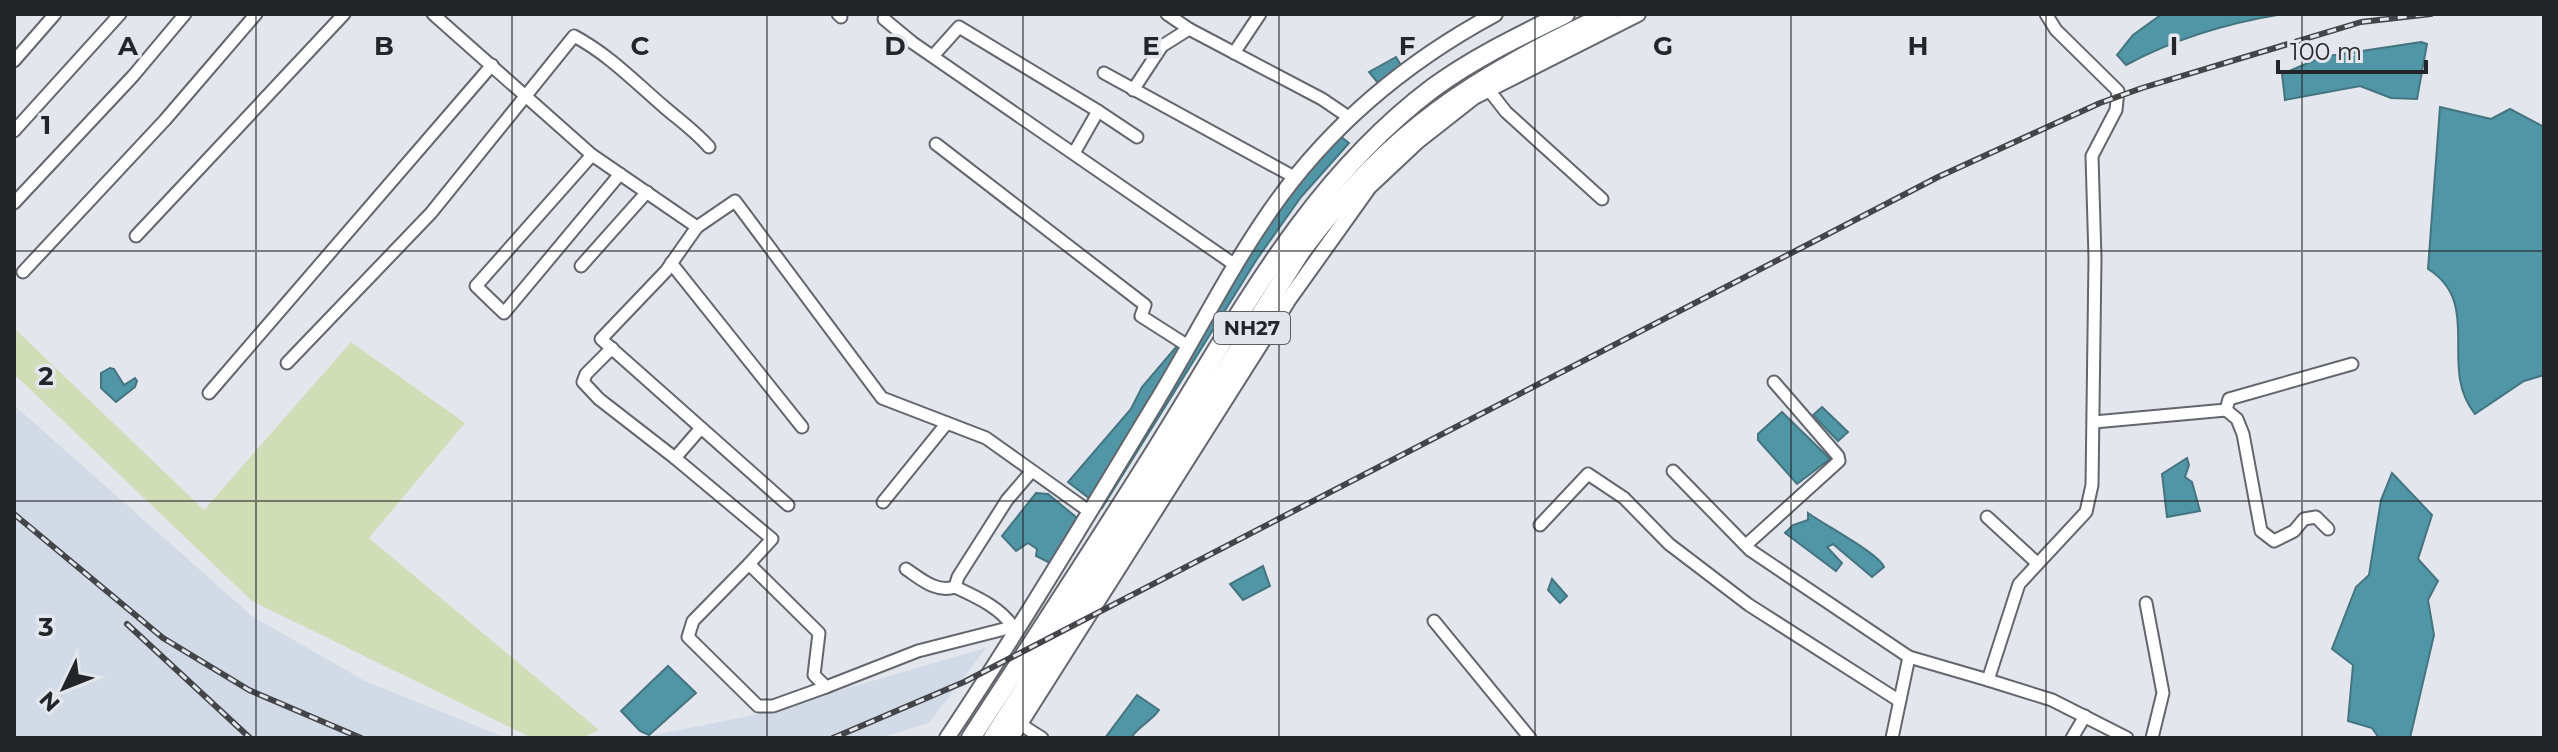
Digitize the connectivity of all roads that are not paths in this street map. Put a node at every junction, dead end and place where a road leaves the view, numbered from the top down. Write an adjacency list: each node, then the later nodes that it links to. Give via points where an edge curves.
1 (55, 14): 18 (street)
2 (120, 14): 26 (street)
3 (185, 14): 36 (street)
4 (256, 14): 42 (street)
5 (344, 14): 38 (street)
6 (433, 14): 19 (street)
7 (1167, 14): 15 (street)
8 (1260, 14): 16 (street)
9 (1495, 14): 25 (street, via 1418,60)
10 (1565, 14): 78 (highway, NH27, via 1434,88 1375,138 1313,206 1259,281)
11 (1609, 14): 79 (highway, NH27, via 1535,49 1447,101 1398,141 1334,207)
12 (1638, 14): 21 (street)
13 (2046, 14): 50 (street, via 2118,91 2112,119 2092,156)
14 (884, 19): 17 (street)
15 (1189, 29): 16 (street); 22 (street, via 1162,46)
16 (1234, 53): 25 (street)
17 (933, 56): 24 (street, via 959,27); 30 (street)
18 (14, 61)
19 (492, 65): 23 (street); 48 (street)
20 (1104, 73): 22 (street)
21 (1488, 89): 35 (street); 76 (street, via 1418,141 1369,187 1334,231)
22 (1133, 90): 33 (street)
23 (525, 94): 29 (street, via 574,36 600,49); 31 (street); 45 (street, via 431,213)
24 (1098, 111): 27 (street); 30 (street)
25 (1350, 118): 33 (street)
26 (14, 131)
27 (1137, 137)
28 (936, 144): 43 (street, via 1145,305 1141,316)
29 (709, 147)
30 (1074, 153): 40 (street)
31 (588, 159): 32 (street); 32 (street, via 476,286 504,313)
32 (617, 178): 34 (street)
33 (1296, 178): 40 (street)
34 (647, 192): 37 (street); 41 (street)
35 (1602, 199)
36 (14, 203)
37 (697, 227): 39 (street); 51 (street, via 735,201 882,398)
38 (136, 236)
39 (671, 263): 44 (street, via 601,339); 52 (street)
40 (1235, 265): 43 (street)
41 (581, 266)
42 (23, 272)
43 (1188, 346): 59 (street)
44 (612, 348): 53 (street); 54 (street, via 583,382)
45 (287, 363)
46 (2352, 364): 49 (street, via 2229,399)
47 (1774, 382): 63 (street, via 1839,461)
48 (209, 393)
49 (2226, 410): 50 (street); 62 (street, via 2243,434 2261,531 2274,541 2304,519 2316,517)
50 (2094, 422): 64 (street, via 2086,512)
51 (947, 423): 56 (street, via 986,438); 57 (street)
52 (802, 427)
53 (701, 428): 54 (street); 58 (street)
54 (675, 458): 65 (street, via 772,539)
55 (1673, 471): 63 (street)
56 (1031, 472): 59 (street); 67 (street, via 1007,500)
57 (883, 502)
58 (788, 505)
59 (1090, 512): 70 (street)
60 (1987, 517): 64 (street)
61 (1540, 525): 74 (street, via 1588,474 1624,498 1669,544 1749,605)
62 (2328, 529)
63 (1746, 545): 71 (street)
64 (2037, 563): 72 (street, via 2019,584)
65 (749, 564): 73 (street, via 819,633 814,675); 73 (street, via 693,621 688,637 758,706 773,706)
66 (906, 569): 67 (street, via 933,587)
67 (955, 587): 70 (street)
68 (2146, 603): 86 (street, via 2163,693)
69 (1434, 621): 82 (street)
70 (1016, 626): 73 (street, via 918,651); 77 (street)
71 (1909, 657): 72 (street); 74 (street)
72 (1988, 680): 75 (street)
73 (826, 687)
74 (1898, 700): 83 (street)
75 (2085, 716): 84 (street); 85 (street)
76 (1020, 724): 80 (street); 81 (street)
77 (947, 738)
78 (971, 738)
79 (993, 738)
80 (1011, 738)
81 (1042, 738)
82 (1530, 738)
83 (1892, 738)
84 (2072, 738)
85 (2127, 738)
86 (2152, 738)

